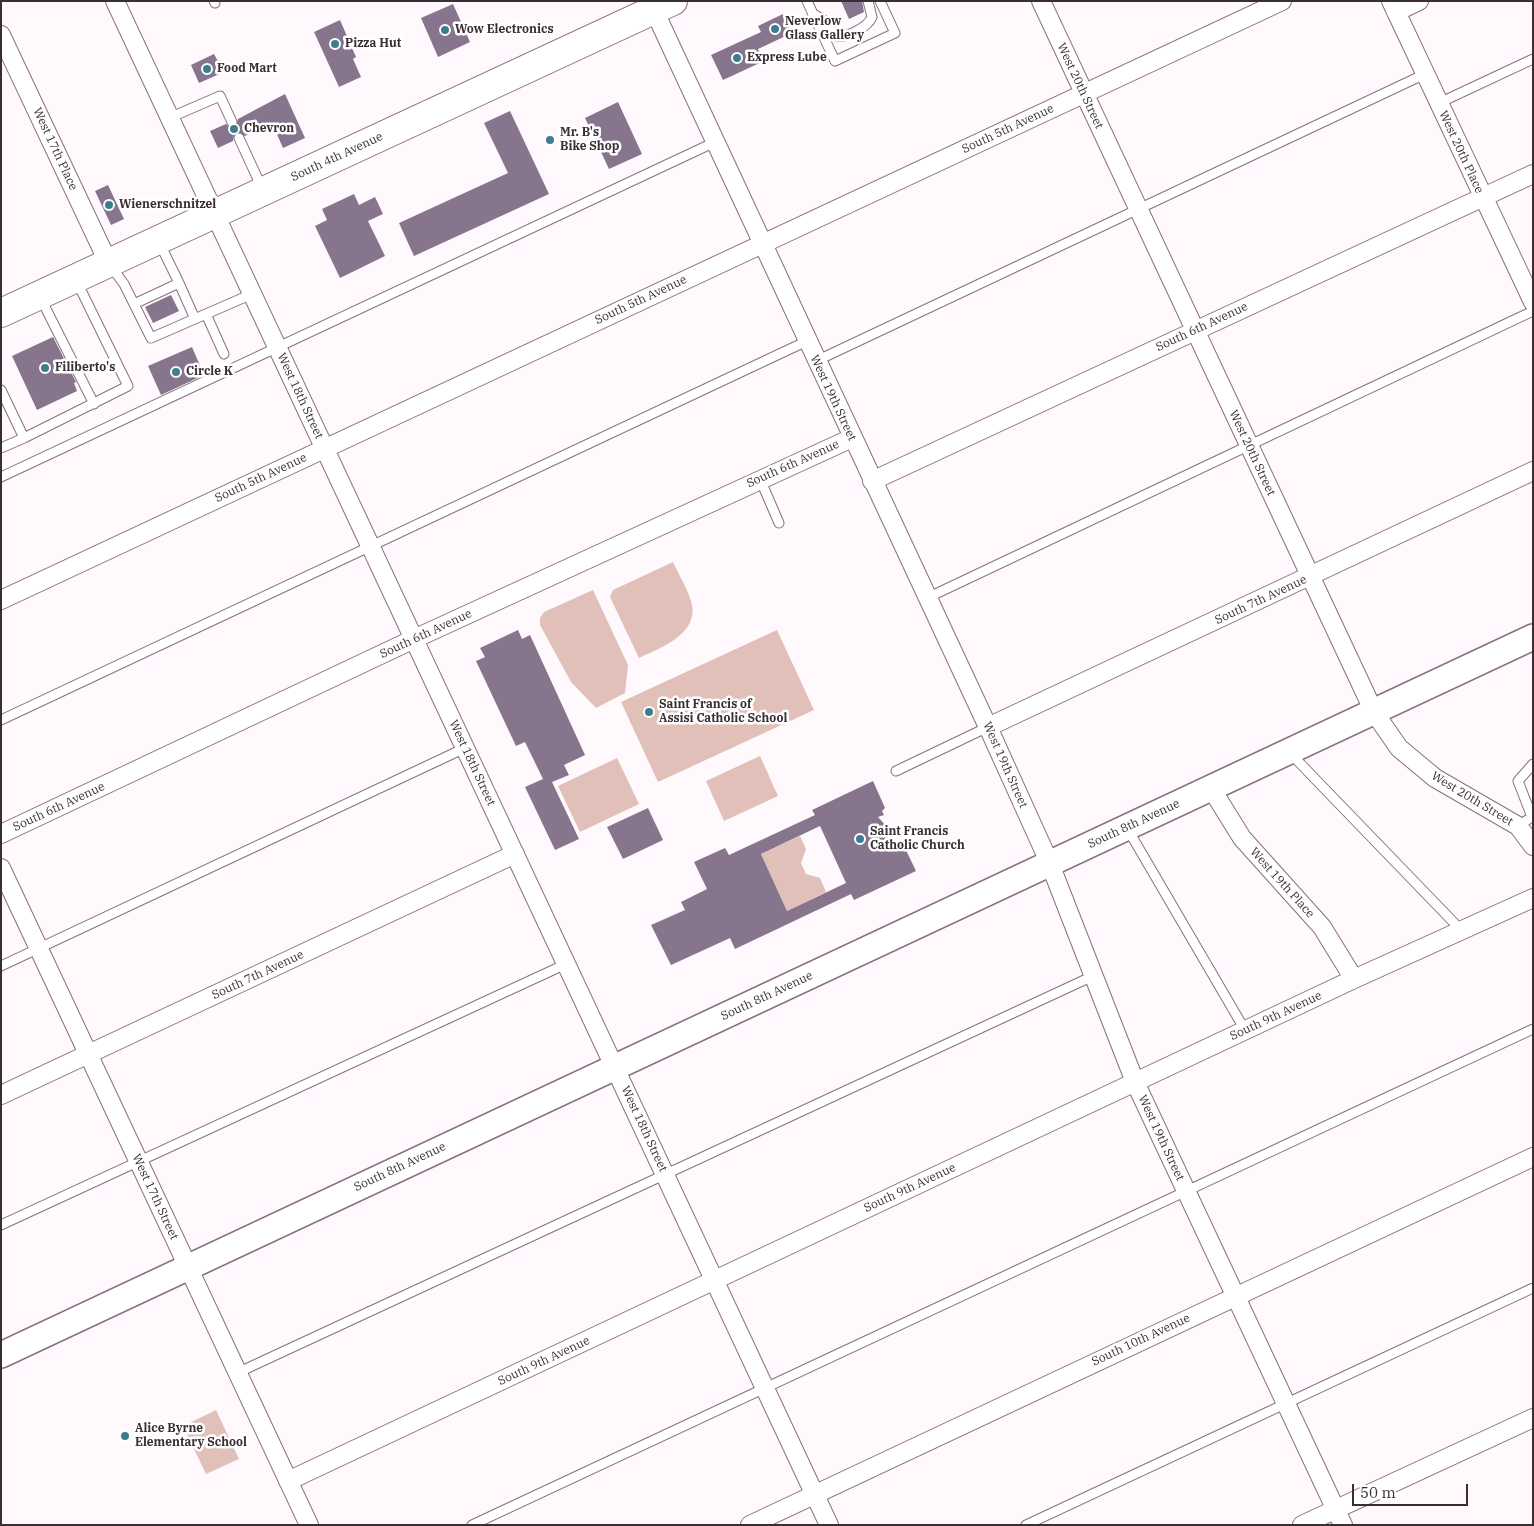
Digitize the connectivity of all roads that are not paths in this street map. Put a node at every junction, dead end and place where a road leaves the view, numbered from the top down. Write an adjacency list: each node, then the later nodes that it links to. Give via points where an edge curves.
1 (807, 1): 10 (lane)
2 (868, 1): 10 (lane, via 872,17 869,24 842,37 834,35 827,22)
3 (880, 1): 10 (lane, via 895,33 835,61)
4 (1041, 1): 14 (street, West 20th Street)
5 (1282, 1): 14 (street, South 5th Avenue)
6 (1419, 1): 8 (street)
7 (120, 3): 16 (street, West 18th Street)
8 (1393, 7): 13 (street, West 20th Place)
9 (649, 8): 19 (street, West 19th Street); 21 (main road, South 4th Avenue)
10 (812, 12)
11 (1, 35): 27 (street, West 17th Place)
12 (1533, 59): 15 (lane)
13 (1425, 74): 15 (street, West 20th Place); 23 (lane)
14 (1083, 94): 23 (street, West 20th Street); 26 (street, South 5th Avenue)
15 (1438, 103): 22 (street, West 20th Place)
16 (169, 118): 17 (lane, via 220,96); 24 (street, West 18th Street)
17 (232, 122)
18 (239, 138): 21 (lane)
19 (715, 142): 26 (street, West 19th Street); 40 (lane)
20 (1533, 174): 22 (street, South 6th Avenue)
21 (263, 191): 24 (main road, South 4th Avenue)
22 (1483, 197): 32 (street, West 20th Place); 38 (street, South 6th Avenue)
23 (1139, 209): 38 (street, West 20th Street); 42 (lane)
24 (214, 213): 25 (main road, South 4th Avenue); 30 (street, West 18th Street)
25 (157, 240): 27 (main road, South 4th Avenue); 29 (lane)
26 (762, 243): 39 (street, West 19th Street); 49 (street, South 5th Avenue)
27 (108, 262): 28 (main road, South 4th Avenue); 33 (lane)
28 (76, 278): 31 (main road, South 4th Avenue); 44 (lane, via 128,386)
29 (179, 283): 33 (lane); 37 (lane)
30 (252, 294): 36 (lane); 40 (street, West 18th Street)
31 (39, 295): 35 (main road, South 4th Avenue); 44 (lane)
32 (1531, 296)
33 (134, 304): 37 (lane, via 151,338)
34 (1533, 311): 47 (lane)
35 (1, 313)
36 (206, 314): 37 (lane); 41 (lane)
37 (195, 319)
38 (1195, 330): 47 (street, West 20th Street); 53 (street, South 6th Avenue)
39 (807, 342): 42 (street, West 19th Street); 55 (lane)
40 (278, 349): 49 (street, West 18th Street); 51 (lane)
41 (224, 354)
42 (816, 361): 46 (street, West 19th Street)
43 (1, 390): 45 (lane)
44 (94, 404): 45 (lane)
45 (24, 438): 48 (lane)
46 (852, 438): 52 (street, South 6th Avenue); 53 (street, West 19th Street)
47 (1248, 446): 56 (street, West 20th Street); 57 (lane)
48 (1, 448)
49 (324, 448): 55 (street, West 18th Street); 58 (street, South 5th Avenue)
50 (1533, 471): 56 (street, South 7th Avenue)
51 (1, 477)
52 (760, 479): 54 (lane); 60 (street, South 6th Avenue)
53 (872, 481): 57 (street, West 19th Street)
54 (779, 522)
55 (370, 547): 60 (street, West 18th Street); 62 (lane)
56 (1311, 576): 61 (street, West 20th Street); 63 (street, South 7th Avenue)
57 (927, 598): 63 (street, West 19th Street)
58 (1, 600)
59 (1533, 637): 61 (street, South 8th Avenue)
60 (414, 639): 64 (street, West 18th Street); 71 (street, South 6th Avenue)
61 (1374, 712): 65 (street, South 8th Avenue); 69 (street, West 20th Street, via 1399,748 1435,778)
62 (1, 720)
63 (988, 727): 67 (lane); 74 (street, West 19th Street)
64 (465, 748): 73 (street, West 18th Street); 78 (lane)
65 (1289, 752): 68 (street, South 8th Avenue); 77 (lane)
66 (1533, 764): 69 (lane, via 1518,781 1532,817)
67 (896, 771)
68 (1211, 788): 70 (street, South 8th Avenue); 82 (street, West 19th Place, via 1242,838 1322,927)
69 (1518, 826): 72 (street, West 20th Street)
70 (1127, 828): 74 (street, South 8th Avenue); 84 (lane)
71 (1, 834)
72 (1533, 846)
73 (515, 854): 79 (street, West 18th Street); 85 (street, South 7th Avenue)
74 (1050, 864): 81 (street, West 19th Street); 86 (street, South 8th Avenue)
75 (1, 868): 78 (street, West 17th Street)
76 (1533, 898): 77 (street, South 9th Avenue)
77 (1461, 930): 82 (street, South 9th Avenue)
78 (38, 949): 80 (lane); 85 (street, West 17th Street)
79 (566, 964): 86 (street, West 18th Street); 90 (lane)
80 (1, 966)
81 (1093, 976): 87 (street, West 19th Street); 91 (lane)
82 (1354, 979): 84 (street, South 9th Avenue)
83 (1533, 1029): 92 (lane)
84 (1245, 1030): 87 (street, South 9th Avenue)
85 (87, 1055): 88 (street, South 7th Avenue); 90 (street, West 17th Street)
86 (614, 1067): 91 (street, West 18th Street); 94 (street, South 8th Avenue)
87 (1135, 1082): 92 (street, West 19th Street); 95 (street, South 9th Avenue)
88 (1, 1095)
89 (1533, 1157): 97 (street, South 10th Avenue)
90 (138, 1161): 93 (lane); 94 (street, West 17th Street)
91 (665, 1175): 95 (street, West 18th Street); 99 (lane)
92 (1186, 1191): 97 (street, West 19th Street); 100 (lane)
93 (1, 1225)
94 (188, 1267): 98 (street, South 8th Avenue); 99 (street, West 17th Street)
95 (715, 1280): 100 (street, West 18th Street); 103 (street, South 9th Avenue)
96 (1533, 1288): 101 (lane)
97 (1236, 1295): 101 (street, West 19th Street); 104 (street, South 10th Avenue)
98 (1, 1355)
99 (237, 1373): 103 (street, West 17th Street)
100 (765, 1387): 104 (street, West 18th Street); 107 (lane)
101 (1287, 1403): 105 (street, West 19th Street); 110 (lane)
102 (1533, 1418): 105 (street)
103 (288, 1481): 106 (street, West 17th Street)
104 (815, 1494): 108 (street, South 10th Avenue); 109 (street, West 18th Street)
105 (1339, 1517): 111 (street)
106 (309, 1525)
107 (472, 1525)
108 (750, 1525)
109 (828, 1525)
110 (1026, 1525)
111 (1302, 1525)

